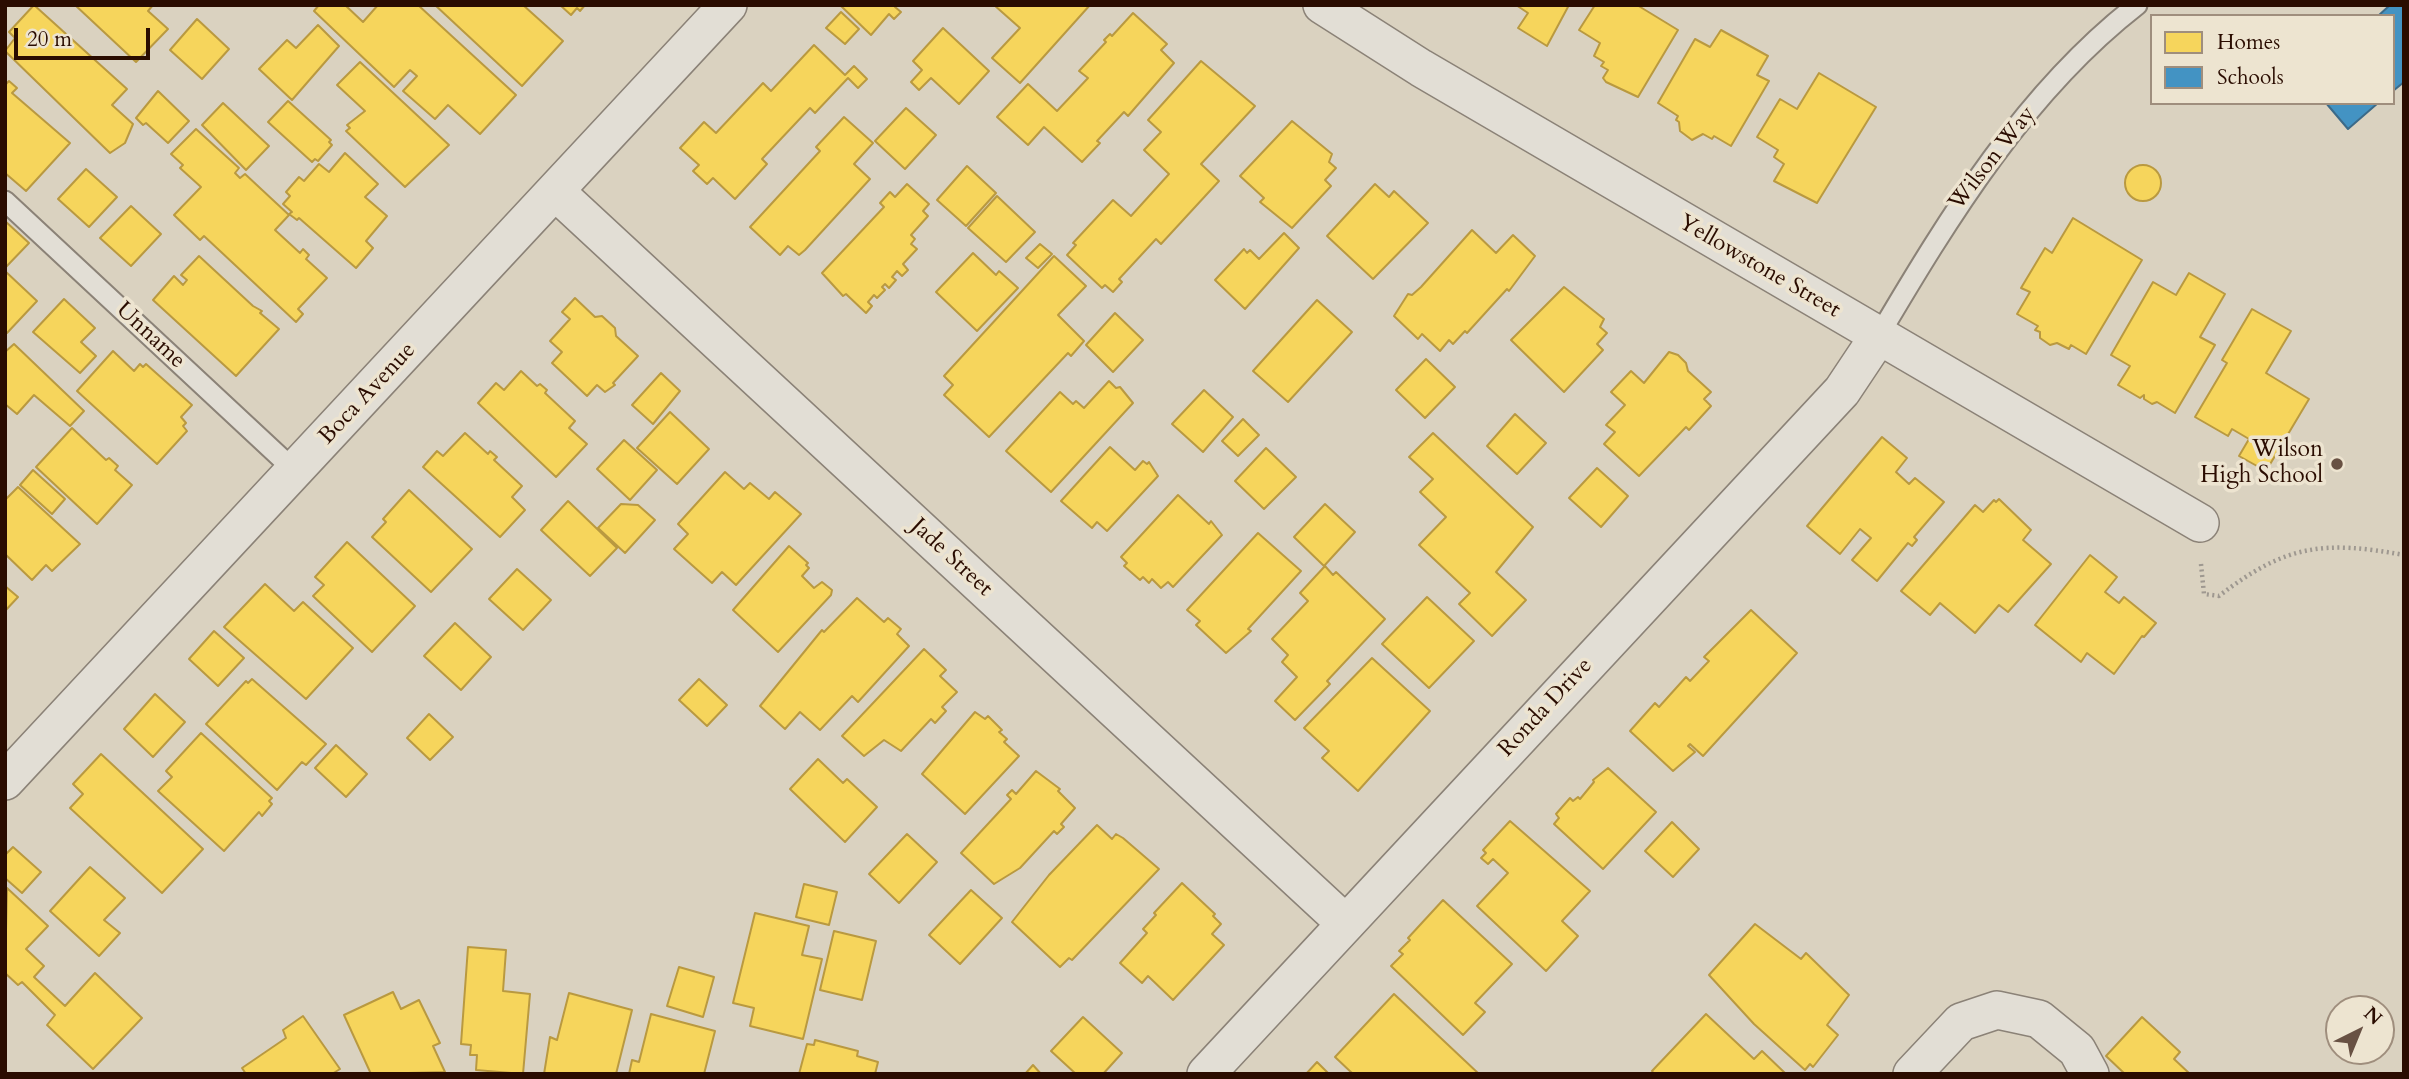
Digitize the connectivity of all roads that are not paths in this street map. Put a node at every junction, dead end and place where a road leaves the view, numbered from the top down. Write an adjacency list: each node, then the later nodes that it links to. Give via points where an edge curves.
1 (728, 5): 4 (street, Boca Avenue)
2 (1322, 5): 6 (street, Yellowstone Street)
3 (2137, 5): 6 (lane, Wilson Way, via 2040,98 1948,218)
4 (556, 192): 7 (street, Boca Avenue); 10 (street, Jade Street)
5 (5, 201): 7 (lane, Unname)
6 (1878, 337): 8 (street, Yellowstone Street); 10 (street, Ronda Drive, via 1842,391)
7 (295, 471): 9 (street, Boca Avenue)
8 (2200, 523)
9 (5, 781)
10 (1345, 923): 12 (street, Ronda Drive)
11 (1916, 1070): 13 (street, via 1961,1022 1997,1010 2039,1019 2077,1050)
12 (1206, 1074)
13 (2090, 1074)

